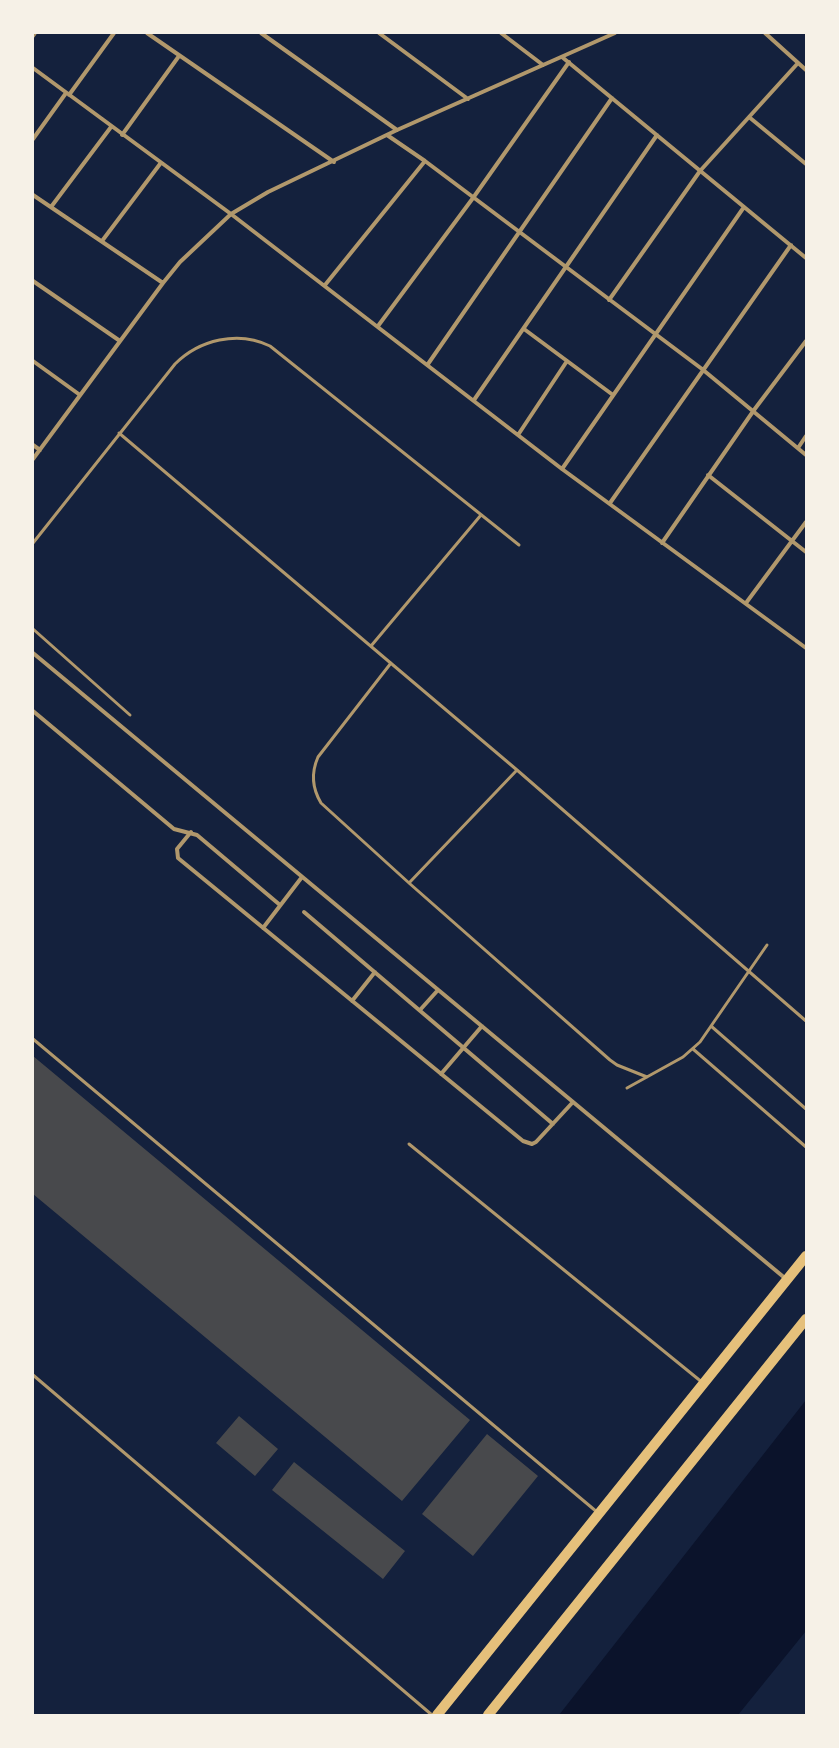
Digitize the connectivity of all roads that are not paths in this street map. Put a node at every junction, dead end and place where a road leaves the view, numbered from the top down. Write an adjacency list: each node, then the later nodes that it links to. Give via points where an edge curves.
1 (35, 33): 9 (street)
2 (114, 33): 17 (street)
3 (147, 33): 10 (street)
4 (261, 33): 22 (street)
5 (379, 33): 19 (street)
6 (501, 33): 14 (street)
7 (615, 33): 11 (street)
8 (765, 33): 13 (street)
9 (33, 36)
10 (179, 56): 23 (street); 28 (street)
11 (562, 57): 12 (street); 14 (street)
12 (569, 62): 18 (street); 33 (street)
13 (798, 63): 16 (street); 20 (street)
14 (543, 65): 19 (street)
15 (33, 68): 17 (street)
16 (806, 70)
17 (68, 94): 21 (street); 26 (street)
18 (612, 98): 25 (street); 37 (street)
19 (468, 99): 22 (street)
20 (749, 117): 30 (street); 31 (street)
21 (111, 127): 23 (street); 34 (street)
22 (397, 130): 24 (street)
23 (122, 135): 29 (street)
24 (387, 135): 27 (street); 28 (street)
25 (657, 135): 31 (street); 41 (street)
26 (33, 139)
27 (425, 161): 33 (street); 44 (street)
28 (334, 162): 36 (street, via 268,192)
29 (160, 164): 36 (street); 38 (street)
30 (806, 164)
31 (700, 171): 35 (street); 45 (street)
32 (33, 195): 34 (street)
33 (473, 198): 37 (street); 46 (street)
34 (51, 207): 38 (street)
35 (744, 207): 39 (street); 48 (street)
36 (231, 214): 43 (street, via 180,262); 44 (street)
37 (518, 233): 41 (street); 53 (street)
38 (102, 241): 43 (street)
39 (791, 245): 40 (street); 54 (street)
40 (806, 258)
41 (566, 268): 45 (street); 47 (street)
42 (33, 281): 50 (street)
43 (163, 283): 50 (street)
44 (325, 285): 46 (street)
45 (609, 300): 48 (street)
46 (378, 326): 53 (street)
47 (524, 329): 52 (street); 57 (street)
48 (654, 334): 54 (street); 56 (street)
49 (806, 341): 58 (street)
50 (120, 342): 55 (street)
51 (33, 361): 55 (street)
52 (567, 361): 56 (street); 60 (street)
53 (428, 364): 57 (street)
54 (702, 369): 58 (street); 69 (street)
55 (80, 395): 64 (street)
56 (613, 395): 67 (street)
57 (474, 400): 60 (street)
58 (754, 410): 63 (street); 68 (street)
59 (119, 432): 70 (lane, via 175,364 192,350 219,341 240,338 255,340 270,346); 74 (lane); 79 (lane)
60 (518, 435): 67 (street)
61 (806, 436): 63 (street)
62 (33, 445): 64 (street)
63 (798, 448): 65 (street)
64 (40, 450): 66 (street)
65 (806, 455)
66 (33, 459)
67 (562, 469): 69 (street)
68 (708, 475): 72 (street); 73 (street)
69 (610, 503): 73 (street)
70 (481, 515): 75 (lane); 79 (lane)
71 (806, 522): 72 (street)
72 (791, 540): 76 (street); 77 (street)
73 (662, 542): 77 (street)
74 (33, 543)
75 (519, 545)
76 (806, 552)
77 (746, 603): 80 (street)
78 (33, 629): 84 (lane)
79 (371, 646): 82 (lane)
80 (806, 648)
81 (33, 653): 87 (street)
82 (391, 663): 85 (lane); 88 (lane, via 318,757 313,780 321,803)
83 (33, 711): 86 (street, via 174,829)
84 (130, 715)
85 (517, 770): 88 (lane); 94 (lane)
86 (191, 832): 89 (street); 91 (street, via 178,849 178,858)
87 (302, 877): 89 (street); 95 (street)
88 (409, 883): 105 (lane, via 610,1060)
89 (280, 905): 91 (street)
90 (304, 912): 93 (street)
91 (263, 928): 96 (street)
92 (767, 946): 94 (lane)
93 (375, 972): 96 (street); 97 (street)
94 (749, 972): 98 (lane); 100 (lane)
95 (438, 990): 97 (street); 99 (street)
96 (352, 1001): 104 (street)
97 (420, 1010): 102 (street)
98 (806, 1021)
99 (482, 1026): 102 (street); 107 (street)
100 (711, 1026): 103 (lane); 108 (lane)
101 (33, 1038): 117 (lane)
102 (465, 1047): 104 (street); 109 (street)
103 (693, 1049): 105 (lane); 111 (lane)
104 (441, 1074): 109 (street, via 527,1143 536,1142)
105 (647, 1077): 106 (lane)
106 (627, 1088)
107 (573, 1102): 109 (street); 113 (street)
108 (806, 1109)
109 (553, 1124)
110 (409, 1144): 116 (lane)
111 (806, 1147)
112 (806, 1256): 113 (main road)
113 (787, 1280): 116 (main road)
114 (806, 1319): 120 (main road)
115 (33, 1375): 118 (lane)
116 (704, 1384): 117 (main road)
117 (600, 1514): 119 (main road)
118 (432, 1715)
119 (437, 1715)
120 (488, 1715)

